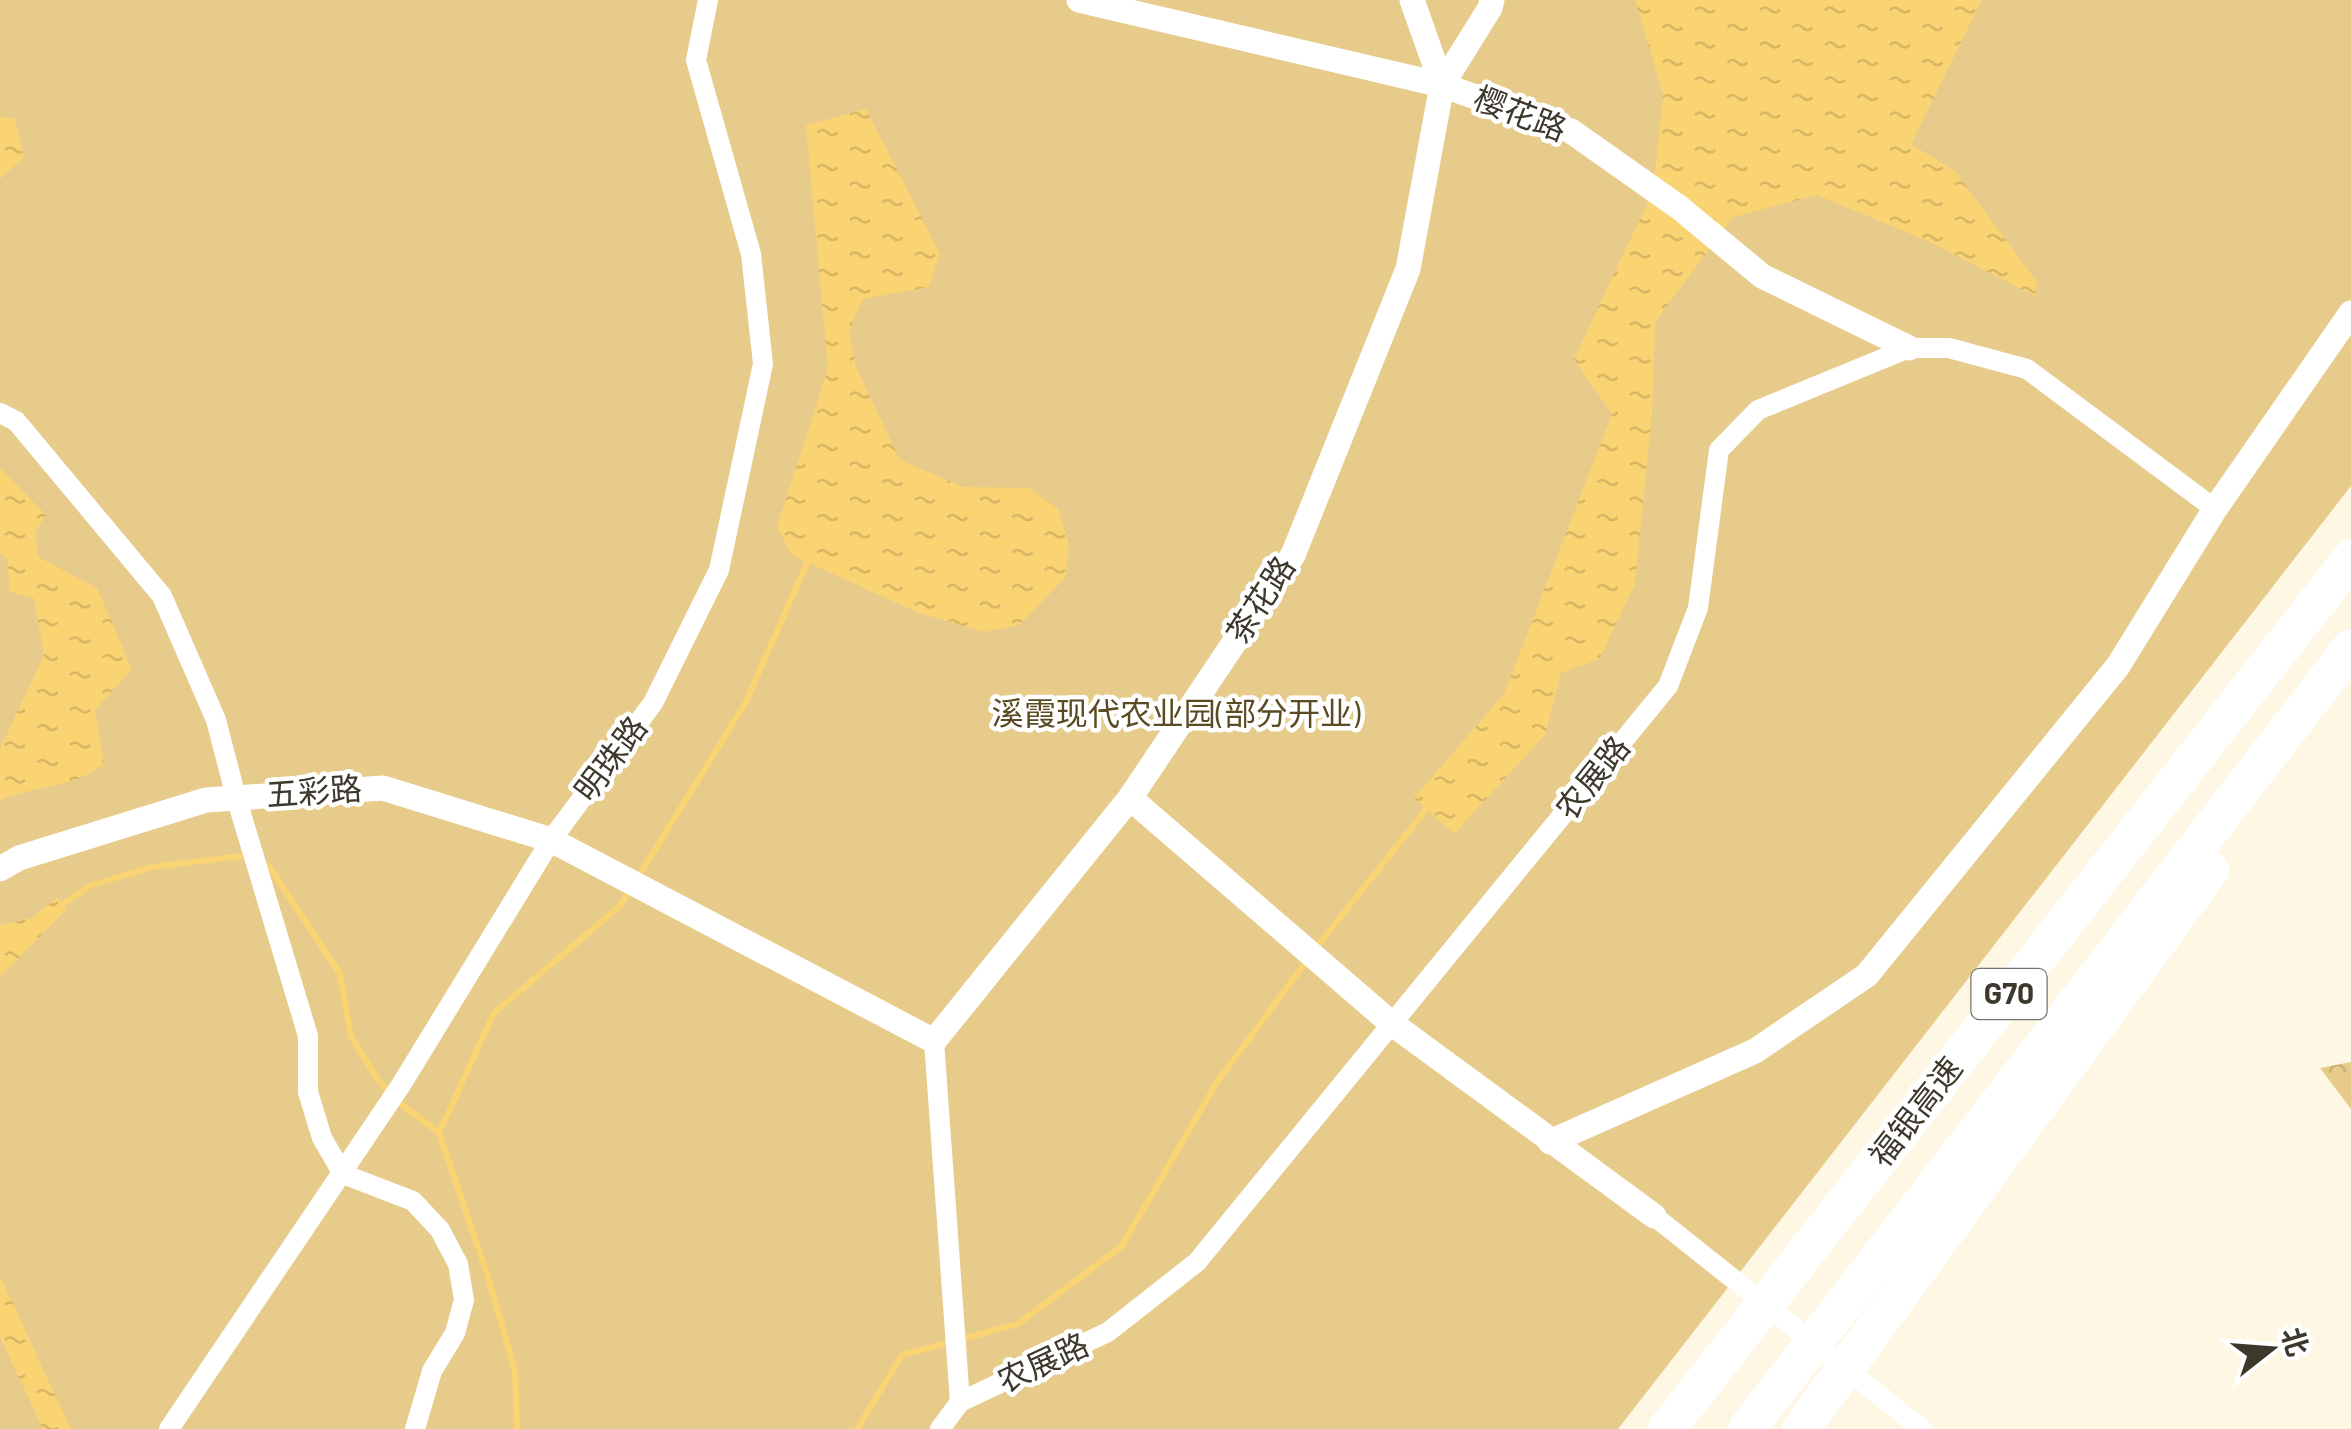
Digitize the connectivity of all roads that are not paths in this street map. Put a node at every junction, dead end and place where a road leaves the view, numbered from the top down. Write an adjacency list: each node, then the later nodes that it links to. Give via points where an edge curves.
1 (708, 0): 15 (street, 明珠路, via 696,60 750,254 763,364 719,570 653,703)
2 (1079, 0): 5 (street, 樱花路)
3 (1412, 0): 5 (street)
4 (1492, 0): 5 (street)
5 (1442, 85): 7 (street, 樱花路, via 1570,131 1762,276); 14 (street, 茶花路, via 1408,269 1292,555)
6 (2351, 313): 9 (street)
7 (1908, 348): 9 (street, 农展路, via 1949,348 2026,369); 17 (street, 农展路, via 1758,410 1720,450 1698,608 1668,686)
8 (0, 413): 13 (street, via 16,421 162,596 216,720)
9 (2215, 509): 19 (street, via 2118,666 1867,975 1754,1052)
10 (2351, 559): 22 (highway, 福银高速 / G70)
11 (2351, 648): 12 (highway, 福银高速 / G70)
12 (2302, 710): 30 (highway, 福银高速 / G70); 31 (highway, via 2222,854)
13 (236, 798): 15 (street, 五彩路, via 383,788); 16 (street, 五彩路, via 206,800); 20 (street, via 308,1036 308,1092 322,1138)
14 (1130, 798): 17 (street); 18 (street, 茶花路)
15 (551, 840): 18 (street, 五彩路); 20 (street, 明珠路)
16 (0, 869)
17 (1391, 1024): 19 (street); 23 (street, 农展路, via 1197,1262 1108,1332)
18 (934, 1041): 23 (street)
19 (1550, 1142): 21 (street)
20 (343, 1174): 25 (street, 明珠路); 26 (street, via 413,1201 440,1230 458,1264 464,1300 432,1371)
21 (1654, 1216): 24 (street)
22 (1734, 1343): 28 (highway); 29 (highway, 福银高速 / G70)
23 (960, 1402): 27 (street, 农展路)
24 (1920, 1428)
25 (169, 1429)
26 (416, 1429)
27 (940, 1429)
28 (1656, 1429)
29 (1667, 1429)
30 (1748, 1429)
31 (1801, 1429)

